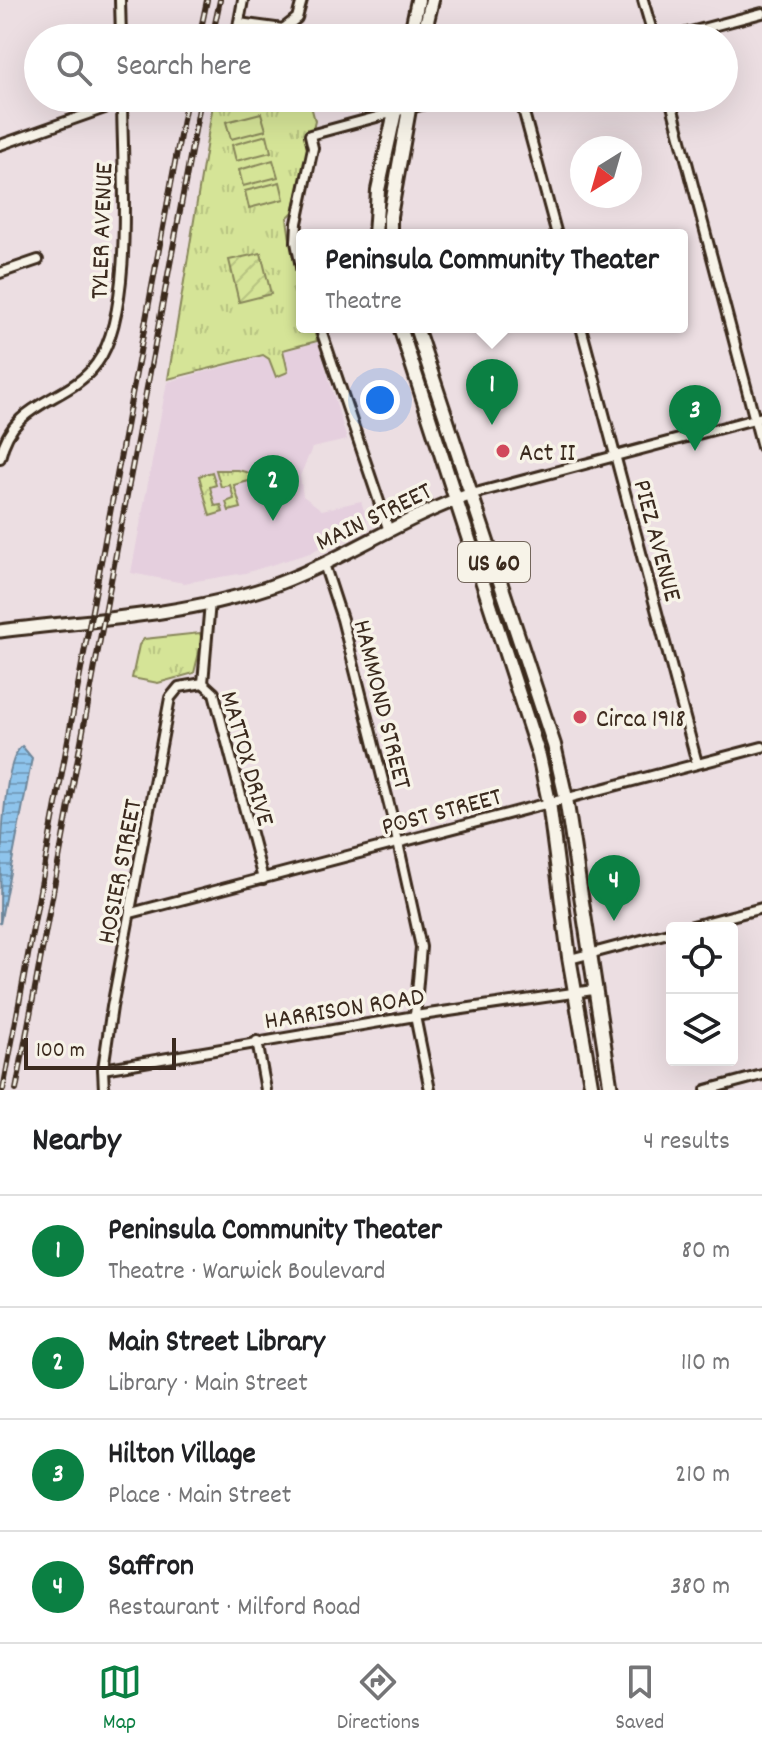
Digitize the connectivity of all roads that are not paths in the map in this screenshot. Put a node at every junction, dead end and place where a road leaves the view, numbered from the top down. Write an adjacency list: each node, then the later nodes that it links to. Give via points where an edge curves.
1 (120, 0): 9 (street)
2 (243, 0): 8 (street)
3 (302, 0): 11 (street)
4 (418, 0): 12 (main road)
5 (432, 0): 13 (main road)
6 (643, 0): 14 (street)
7 (762, 13): 15 (street)
8 (239, 23): 10 (street)
9 (121, 24)
10 (246, 24)
11 (289, 24)
12 (413, 24)
13 (426, 24)
14 (650, 24)
15 (721, 24)
16 (89, 112): 22 (street)
17 (122, 112): 36 (street, TYLER AVENUE, via 122,288 114,331 81,380 22,415)
18 (395, 112): 23 (street, via 310,135 313,148); 24 (main road)
19 (408, 112): 25 (main road)
20 (524, 112): 26 (street)
21 (674, 112): 33 (street)
22 (0, 145)
23 (298, 229)
24 (375, 229)
25 (390, 229)
26 (555, 229)
27 (38, 260): 28 (street)
28 (0, 273)
29 (322, 333): 39 (street)
30 (402, 333): 38 (main road, US 60)
31 (418, 333): 37 (main road, US 60)
32 (583, 333): 35 (street, PIEZ AVENUE)
33 (758, 418): 34 (street); 35 (street, MAIN STREET)
34 (762, 447)
35 (616, 455): 37 (street, MAIN STREET); 45 (street, PIEZ AVENUE)
36 (0, 458)
37 (472, 494): 38 (main road, MAIN STREET); 46 (main road, US 60, via 554,745)
38 (456, 500): 39 (main road, MAIN STREET); 47 (main road, US 60)
39 (389, 531): 40 (main road, MAIN STREET)
40 (324, 564): 41 (main road, MAIN STREET); 48 (street, HAMMOND STREET)
41 (210, 602): 42 (main road, MAIN STREET); 43 (street, MATTOX DRIVE)
42 (0, 631)
43 (203, 683): 49 (street, MATTOX DRIVE, via 214,693); 51 (street, HOSIER STREET, via 179,687 170,698)
44 (762, 747): 45 (street, POST STREET)
45 (697, 763): 46 (street, POST STREET)
46 (566, 798): 47 (street, POST STREET); 54 (main road, US 60)
47 (549, 802): 48 (street, POST STREET); 55 (main road, US 60)
48 (398, 843): 49 (street, POST STREET); 58 (street, HAMMOND STREET, via 421,947)
49 (263, 879): 51 (street, POST STREET)
50 (762, 908): 52 (street)
51 (131, 913): 60 (street, HOSIER STREET)
52 (708, 922)
53 (666, 934): 54 (street)
54 (588, 954): 55 (street); 56 (main road, US 60)
55 (570, 959): 57 (main road, US 60)
56 (593, 990): 57 (street, HARRISON ROAD); 66 (main road, US 60)
57 (575, 992): 58 (street, HARRISON ROAD); 65 (main road, US 60)
58 (415, 1016): 59 (street, HARRISON ROAD); 64 (street, HAMMOND STREET)
59 (257, 1041): 60 (street, HARRISON ROAD); 63 (street)
60 (103, 1069): 62 (street, HOSIER STREET)
61 (762, 1075): 67 (street)
62 (104, 1090)
63 (266, 1090)
64 (430, 1090)
65 (592, 1090)
66 (611, 1090)
67 (706, 1090)

